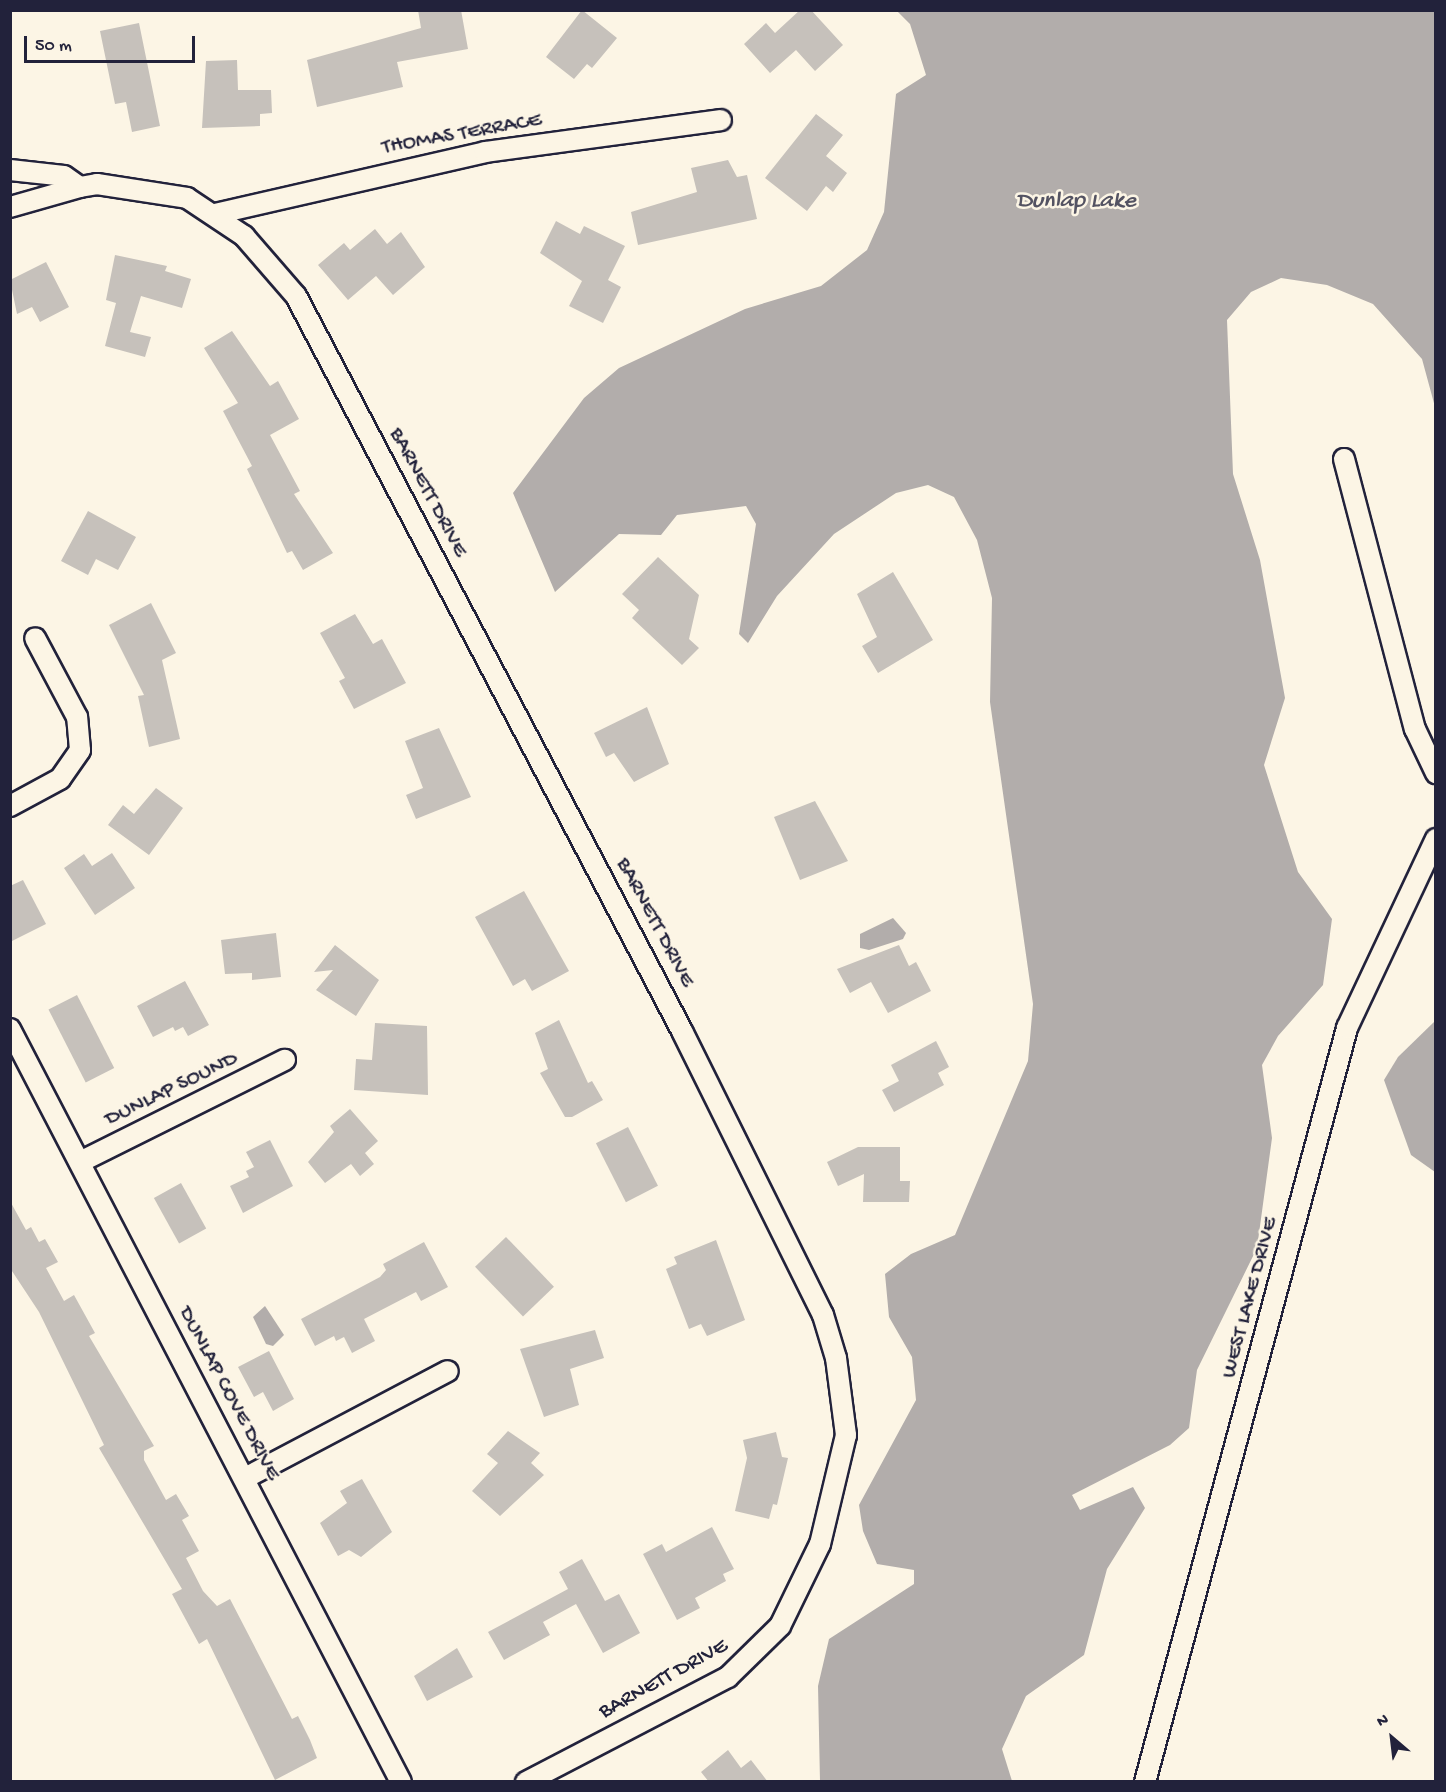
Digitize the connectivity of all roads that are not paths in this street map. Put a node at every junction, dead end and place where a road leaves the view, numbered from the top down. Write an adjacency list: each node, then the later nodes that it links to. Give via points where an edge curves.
1 (721, 120): 5 (street, THOMAS TERRACE, via 485,152)
2 (10, 170): 3 (street, BARNETT DRIVE, via 64,176)
3 (80, 187): 4 (street); 5 (street, BARNETT DRIVE, via 97,184 188,198)
4 (10, 207)
5 (215, 214): 17 (street, BARNETT DRIVE, via 270,262 296,296 682,1031 823,1315 836,1358 846,1435 837,1490 820,1544 780,1626 728,1677)
6 (1344, 459): 8 (street, via 1415,729)
7 (35, 638): 9 (street, via 77,717 80,750 60,779)
8 (1436, 773)
9 (10, 806)
10 (1436, 839): 18 (street, WEST LAKE DRIVE, via 1347,1028)
11 (10, 1029): 13 (street, DUNLAP COVE DRIVE)
12 (285, 1060): 13 (street, DUNLAP SOUND)
13 (80, 1162): 15 (street, DUNLAP COVE DRIVE)
14 (448, 1371): 15 (street)
15 (245, 1479): 16 (street, DUNLAP COVE DRIVE)
16 (401, 1782)
17 (526, 1782)
18 (1145, 1782)

